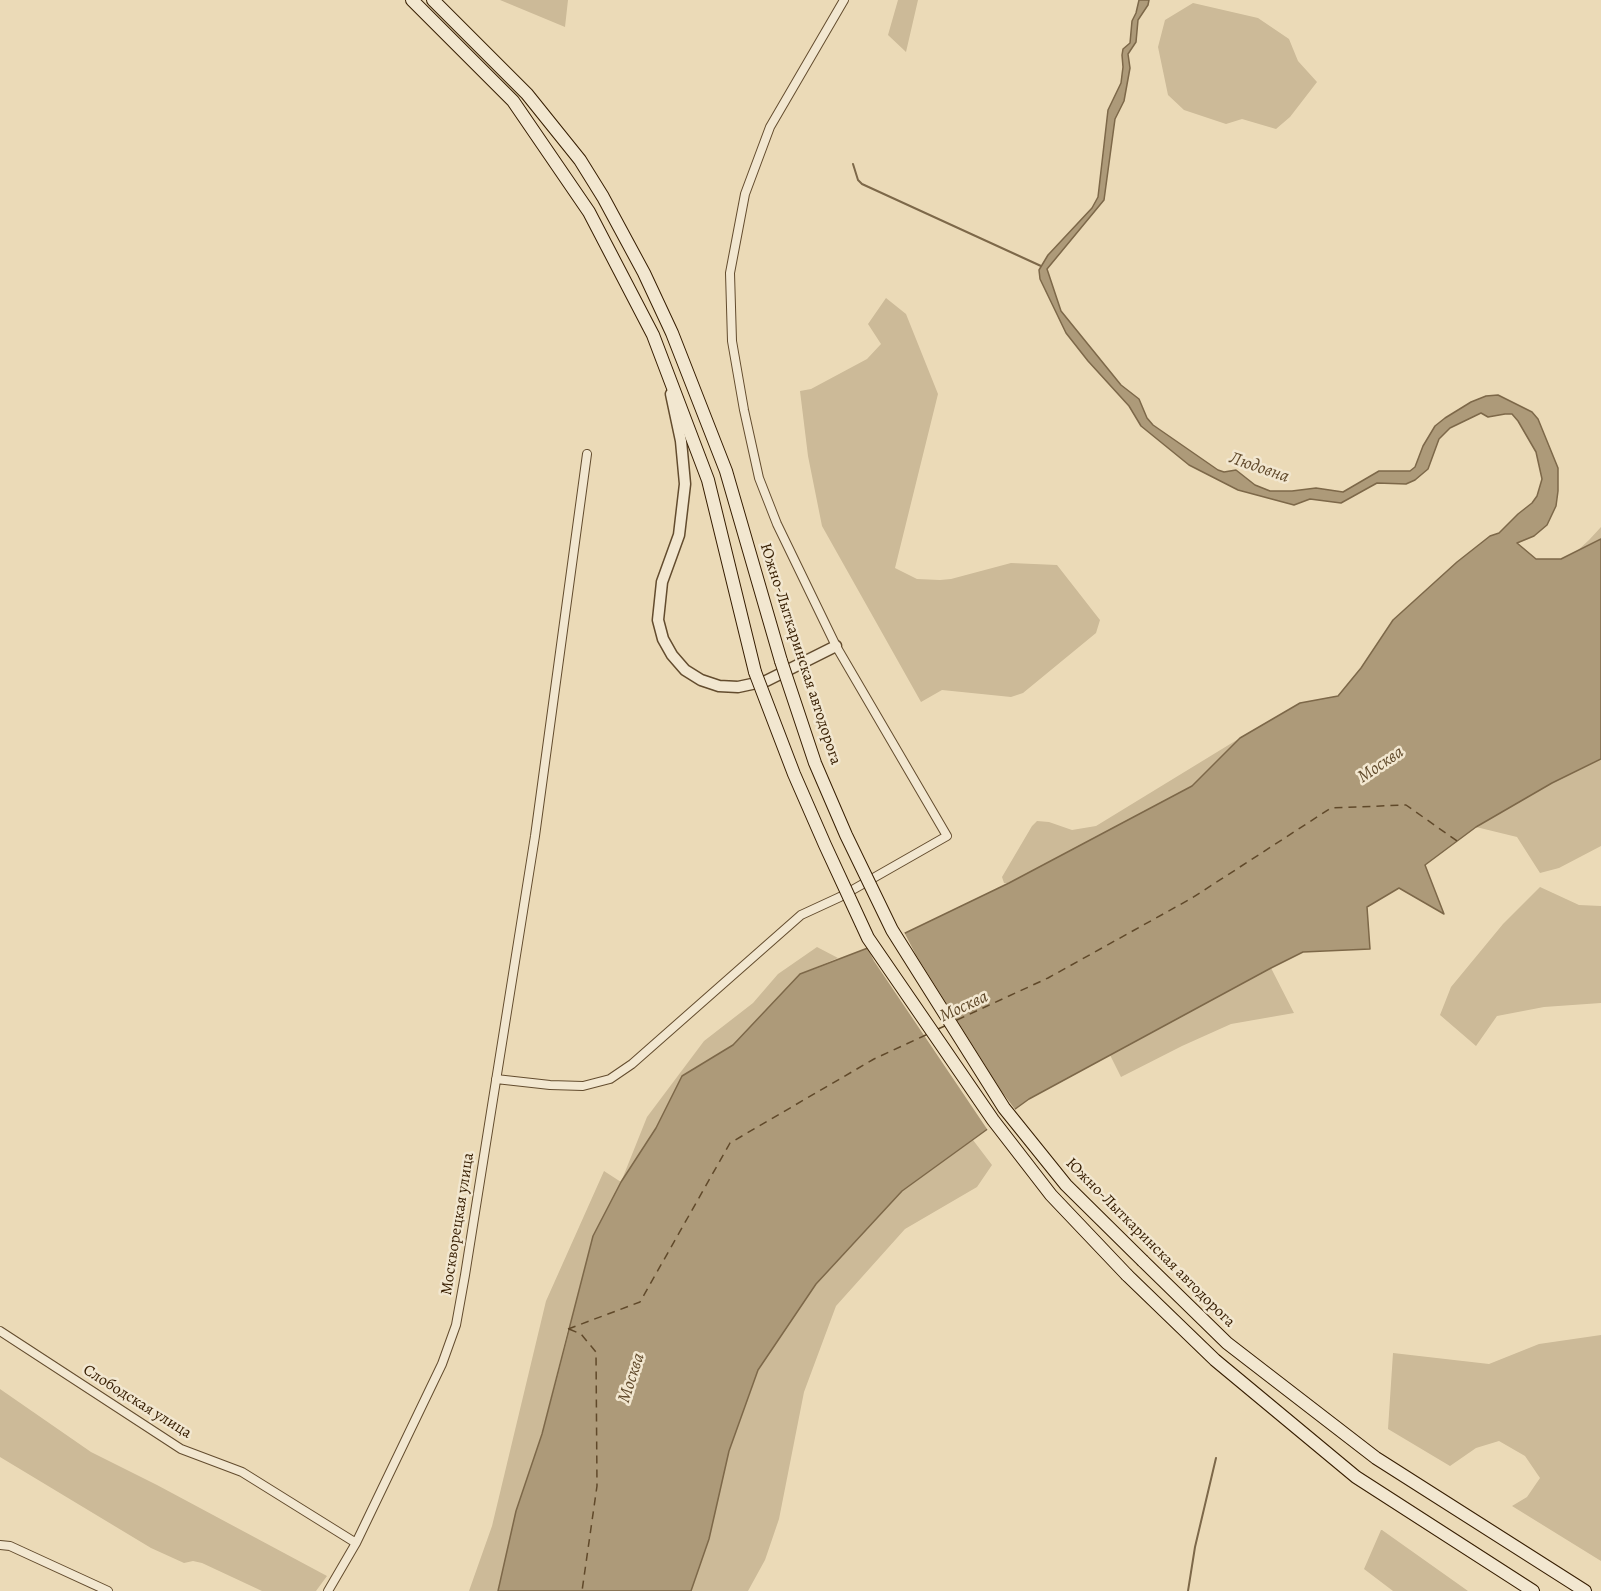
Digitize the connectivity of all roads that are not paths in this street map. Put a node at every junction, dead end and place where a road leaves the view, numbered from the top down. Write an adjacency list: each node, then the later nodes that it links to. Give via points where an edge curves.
1 (412, 0): 4 (main road, Южно-Лыткаринская автодорога, via 513,101 589,212 653,335)
2 (433, 0): 14 (main road, Южно-Лыткаринская автодорога, bridge, via 526,94 580,160 644,273 726,471 781,661 815,763 846,835 892,930 1004,1108 1066,1185 1227,1343 1376,1458)
3 (844, 0): 6 (street, via 770,127 745,194 730,273 732,340 759,478)
4 (667, 372): 6 (street, via 685,484 679,535 662,582 658,620 667,647 692,675 719,686 738,687 766,681); 13 (main road, Южно-Лыткаринская автодорога, bridge, via 708,480 755,672 794,774 868,938 993,1120 1051,1195 1215,1360 1356,1477)
5 (587, 454): 7 (street, Москворецкая улица)
6 (836, 646): 7 (street, via 947,836 801,915 610,1079 583,1086)
7 (496, 1079): 9 (street, Москворецкая улица, via 456,1325 442,1364)
8 (0, 1331): 9 (street, Слободская улица, via 181,1449 242,1472)
9 (356, 1543): 12 (street, Москворецкая улица)
10 (0, 1545): 11 (street)
11 (108, 1591)
12 (328, 1591)
13 (1533, 1591)
14 (1585, 1591)

